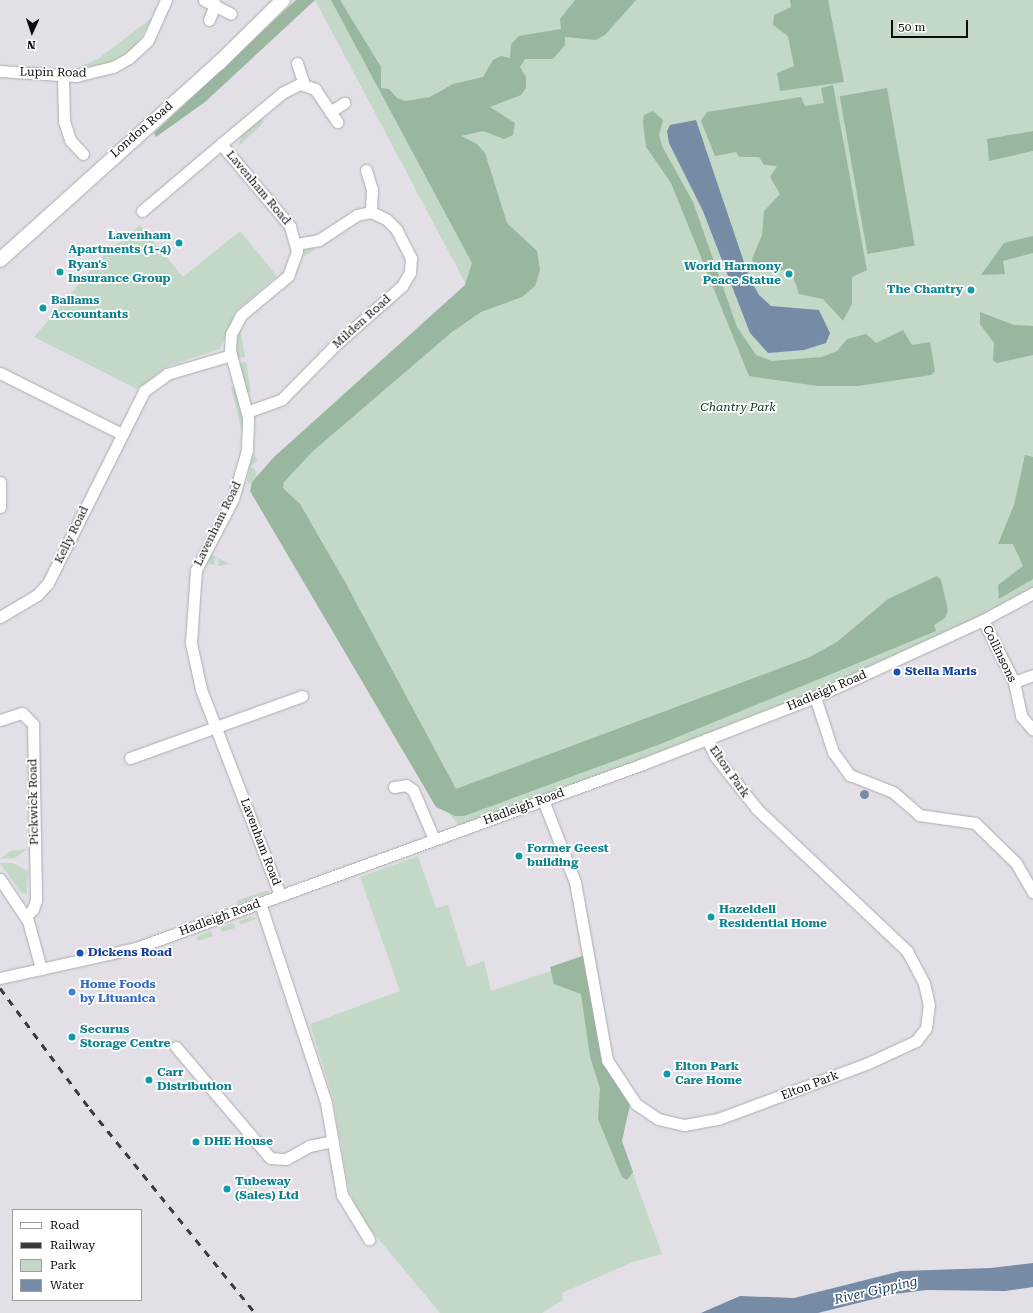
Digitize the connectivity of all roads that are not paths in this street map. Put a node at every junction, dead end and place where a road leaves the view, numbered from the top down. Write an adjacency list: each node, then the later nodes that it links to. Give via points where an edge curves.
1 (166, 0): 8 (street, Lupin Road, via 150,36 129,58 100,72)
2 (283, 0): 19 (main road, London Road, via 219,63)
3 (209, 2): 4 (street); 5 (street)
4 (231, 14)
5 (209, 20)
6 (297, 63): 9 (street)
7 (0, 71): 8 (street, Lupin Road)
8 (63, 76): 14 (street, via 64,121 70,140)
9 (304, 84): 11 (street, via 315,89); 13 (street, Lavenham Road, via 282,93)
10 (344, 102): 11 (street)
11 (330, 112): 12 (street)
12 (337, 122)
13 (222, 144): 16 (street, Lavenham Road); 18 (street, Lavenham Road, via 287,222)
14 (82, 154)
15 (366, 170): 17 (street, via 372,190)
16 (142, 211)
17 (371, 212): 18 (street, via 357,215 319,240); 22 (street, Milden Road, via 391,222 407,248 411,264 405,283 336,344 282,399)
18 (297, 244): 20 (street, Lavenham Road, via 296,258 288,276 237,320 231,337)
19 (0, 260)
20 (231, 355): 22 (street, Lavenham Road); 23 (street, Kelly Road, via 158,379 140,397)
21 (0, 373): 23 (street)
22 (247, 412): 34 (street, Lavenham Road, via 248,439 241,478 201,558 193,588 192,652)
23 (122, 434): 27 (street, Kelly Road, via 48,583 37,595)
24 (0, 482): 25 (street)
25 (0, 507)
26 (1033, 593): 28 (street, Hadleigh Road)
27 (0, 617)
28 (983, 620): 30 (street, Collinsons); 32 (street, Hadleigh Road)
29 (1033, 675): 30 (street)
30 (1014, 682): 35 (street, Collinsons, via 1021,716)
31 (302, 696): 34 (street)
32 (815, 697): 36 (street, Hadleigh Road); 42 (street, via 829,742 844,769 859,781 893,792 910,807 930,818 956,818 975,823 1016,864)
33 (0, 720): 45 (street, Pickwick Road, via 22,713 33,724 36,900 33,909)
34 (216, 727): 37 (street); 43 (street, Lavenham Road)
35 (1033, 730)
36 (707, 739): 39 (street, Hadleigh Road); 39 (street, Elton Park, via 715,756 756,809 907,951 924,983 929,1005 926,1028 916,1041 866,1064 718,1119 684,1125 658,1119 636,1104 607,1060 574,882)
37 (130, 758)
38 (394, 787): 40 (street, via 406,785 413,790)
39 (543, 800): 40 (street, Hadleigh Road)
40 (434, 839): 43 (street, Hadleigh Road)
41 (0, 879): 45 (street)
42 (1033, 892)
43 (280, 896): 44 (street, Hadleigh Road)
44 (260, 903): 46 (street, Hadleigh Road, via 127,952); 49 (street, via 322,1091)
45 (26, 916): 46 (street)
46 (41, 970): 47 (street, Hadleigh Road)
47 (5, 977)
48 (176, 1047): 49 (street, via 270,1158 286,1159 309,1146)
49 (332, 1141): 50 (street, via 342,1195)
50 (369, 1239)

